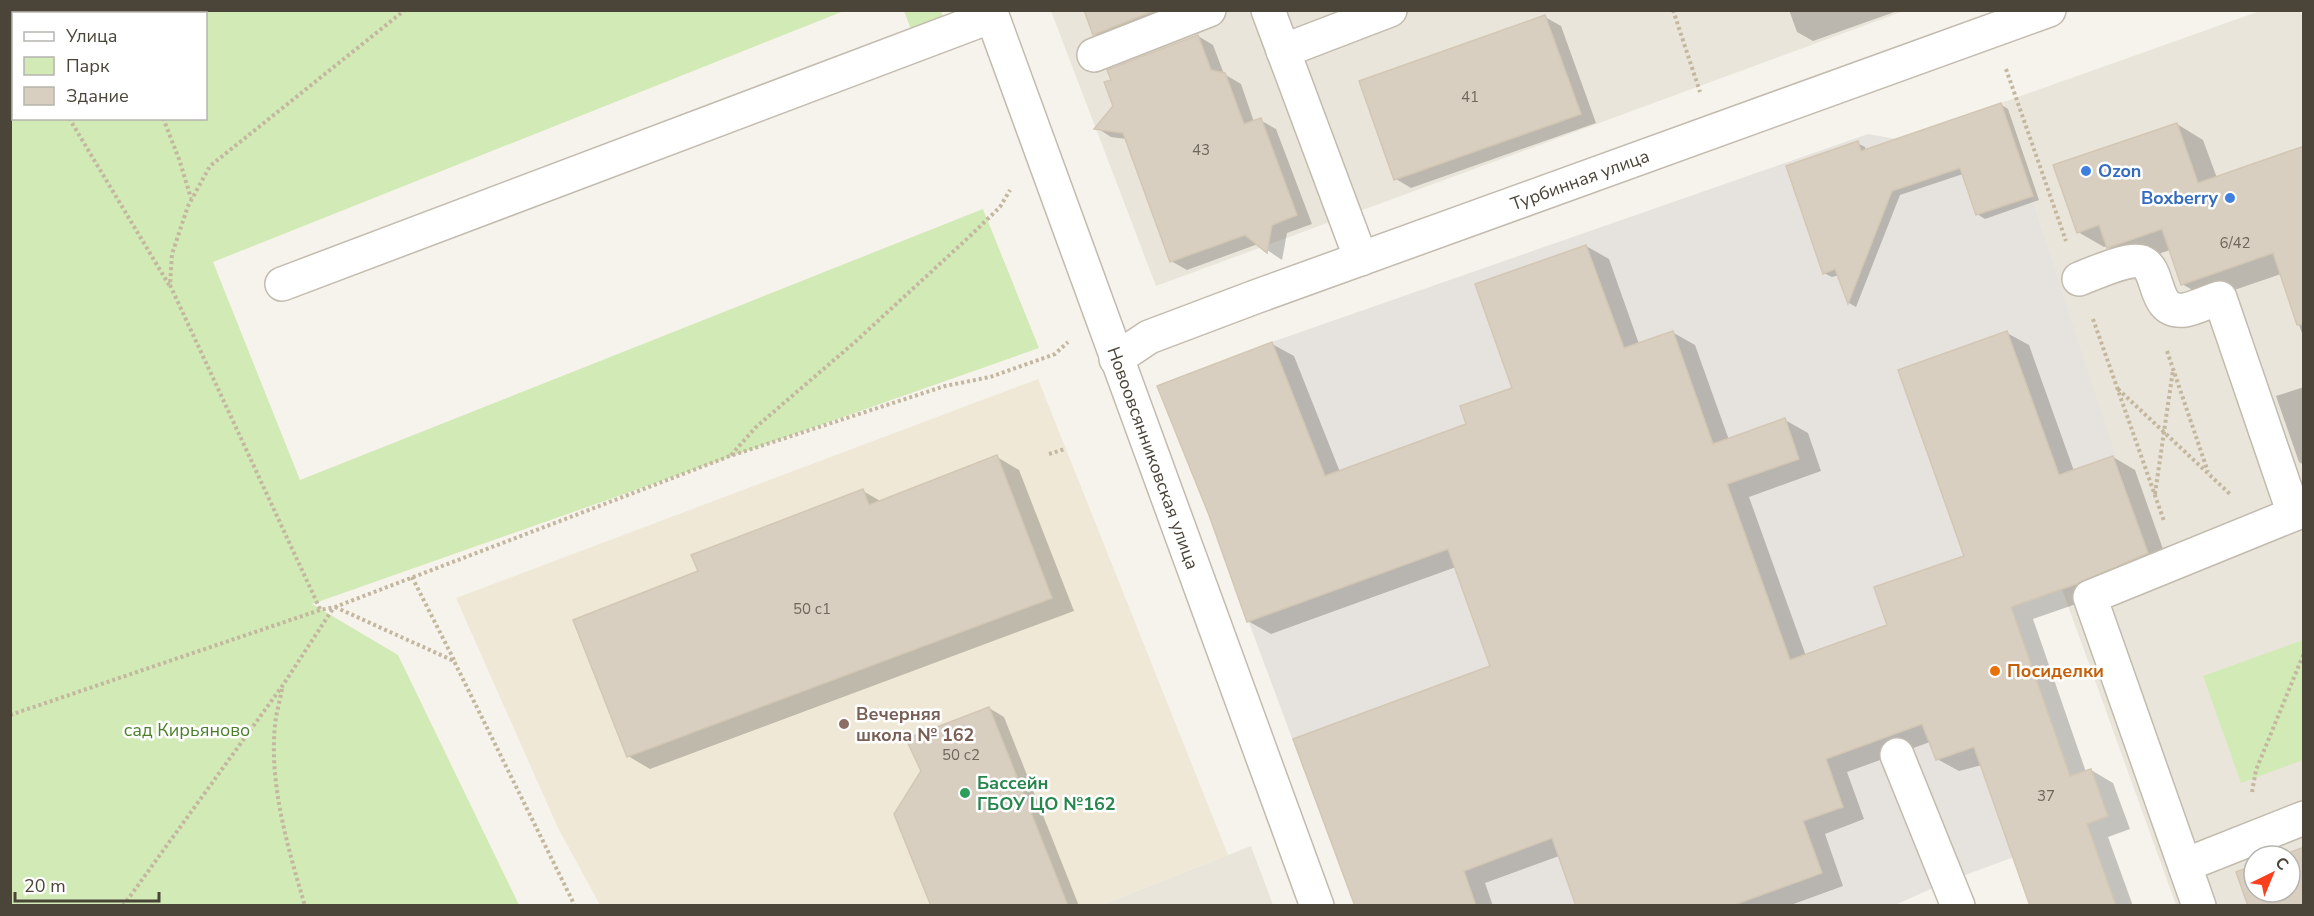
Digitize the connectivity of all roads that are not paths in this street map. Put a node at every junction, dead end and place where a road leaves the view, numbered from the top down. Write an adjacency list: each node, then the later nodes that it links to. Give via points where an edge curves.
1 (1209, 10): 7 (street)
2 (1268, 10): 6 (street)
3 (1390, 10): 6 (street)
4 (2049, 10): 8 (street, Турбинная улица)
5 (991, 13): 10 (street); 11 (street, Новоовсянниковская улица)
6 (1283, 51): 8 (street)
7 (1094, 55)
8 (1361, 259): 11 (street, Турбинная улица, via 1149,337)
9 (2079, 279): 12 (street, via 2131,261 2142,262 2151,270 2160,299 2171,308 2184,310 2220,298)
10 (282, 284)
11 (1116, 359): 16 (street, Новоовсянниковская улица)
12 (2299, 512): 15 (street, via 2090,597)
13 (1897, 755): 17 (street)
14 (2304, 818): 15 (street)
15 (2185, 865): 18 (street)
16 (1317, 906)
17 (1958, 906)
18 (2199, 906)

